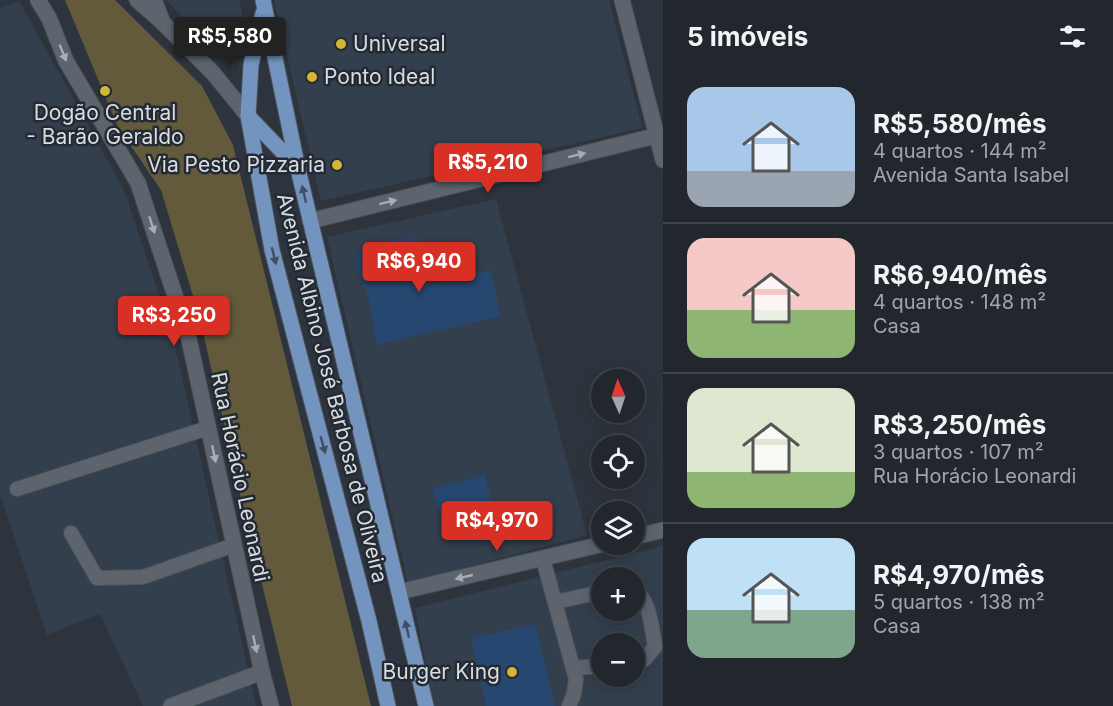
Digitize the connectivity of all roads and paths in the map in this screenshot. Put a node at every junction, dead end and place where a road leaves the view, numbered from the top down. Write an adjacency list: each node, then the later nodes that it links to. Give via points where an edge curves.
1 (38, 0): 12 (street, Rua Horácio Leonardi, one-way to 12, via 66,61 138,183 188,335)
2 (137, 0): 6 (street)
3 (154, 0): 6 (street)
4 (622, 0): 8 (street)
5 (264, 4): 7 (main road, Avenida Albino José Barbosa de Oliveira, via 251,65); 10 (main road, Avenida Albino José Barbosa de Oliveira)
6 (163, 23): 7 (street, via 213,73)
7 (248, 116): 10 (main road); 30 (main road, Avenida Albino José Barbosa de Oliveira, one-way to 30, via 272,250)
8 (660, 135): 9 (street); 11 (street, one-way to 8)
9 (663, 160)
10 (298, 169): 11 (main road, Avenida Albino José Barbosa de Oliveira, one-way to 10)
11 (310, 221): 20 (main road, Avenida Albino José Barbosa de Oliveira)
12 (208, 428): 13 (lane); 17 (street, Rua Horácio Leonardi, one-way to 17)
13 (17, 489)
14 (663, 531): 16 (street)
15 (71, 533): 17 (lane, via 98,578 143,577)
16 (645, 535)
17 (234, 545): 27 (street, Rua Horácio Leonardi, one-way to 27)
18 (591, 547): 19 (street)
19 (543, 559): 20 (street, one-way to 20); 22 (lane)
20 (399, 592): 31 (main road, Avenida Albino José Barbosa de Oliveira, one-way to 20)
21 (591, 594): 22 (lane)
22 (555, 602): 26 (lane)
23 (645, 604): 24 (lane, via 655,647)
24 (645, 659)
25 (591, 667): 26 (lane)
26 (573, 668): 32 (lane, via 576,679)
27 (262, 672): 28 (street); 29 (street, Rua Horácio Leonardi)
28 (171, 706)
29 (271, 706)
30 (388, 706)
31 (426, 706)
32 (569, 706)

